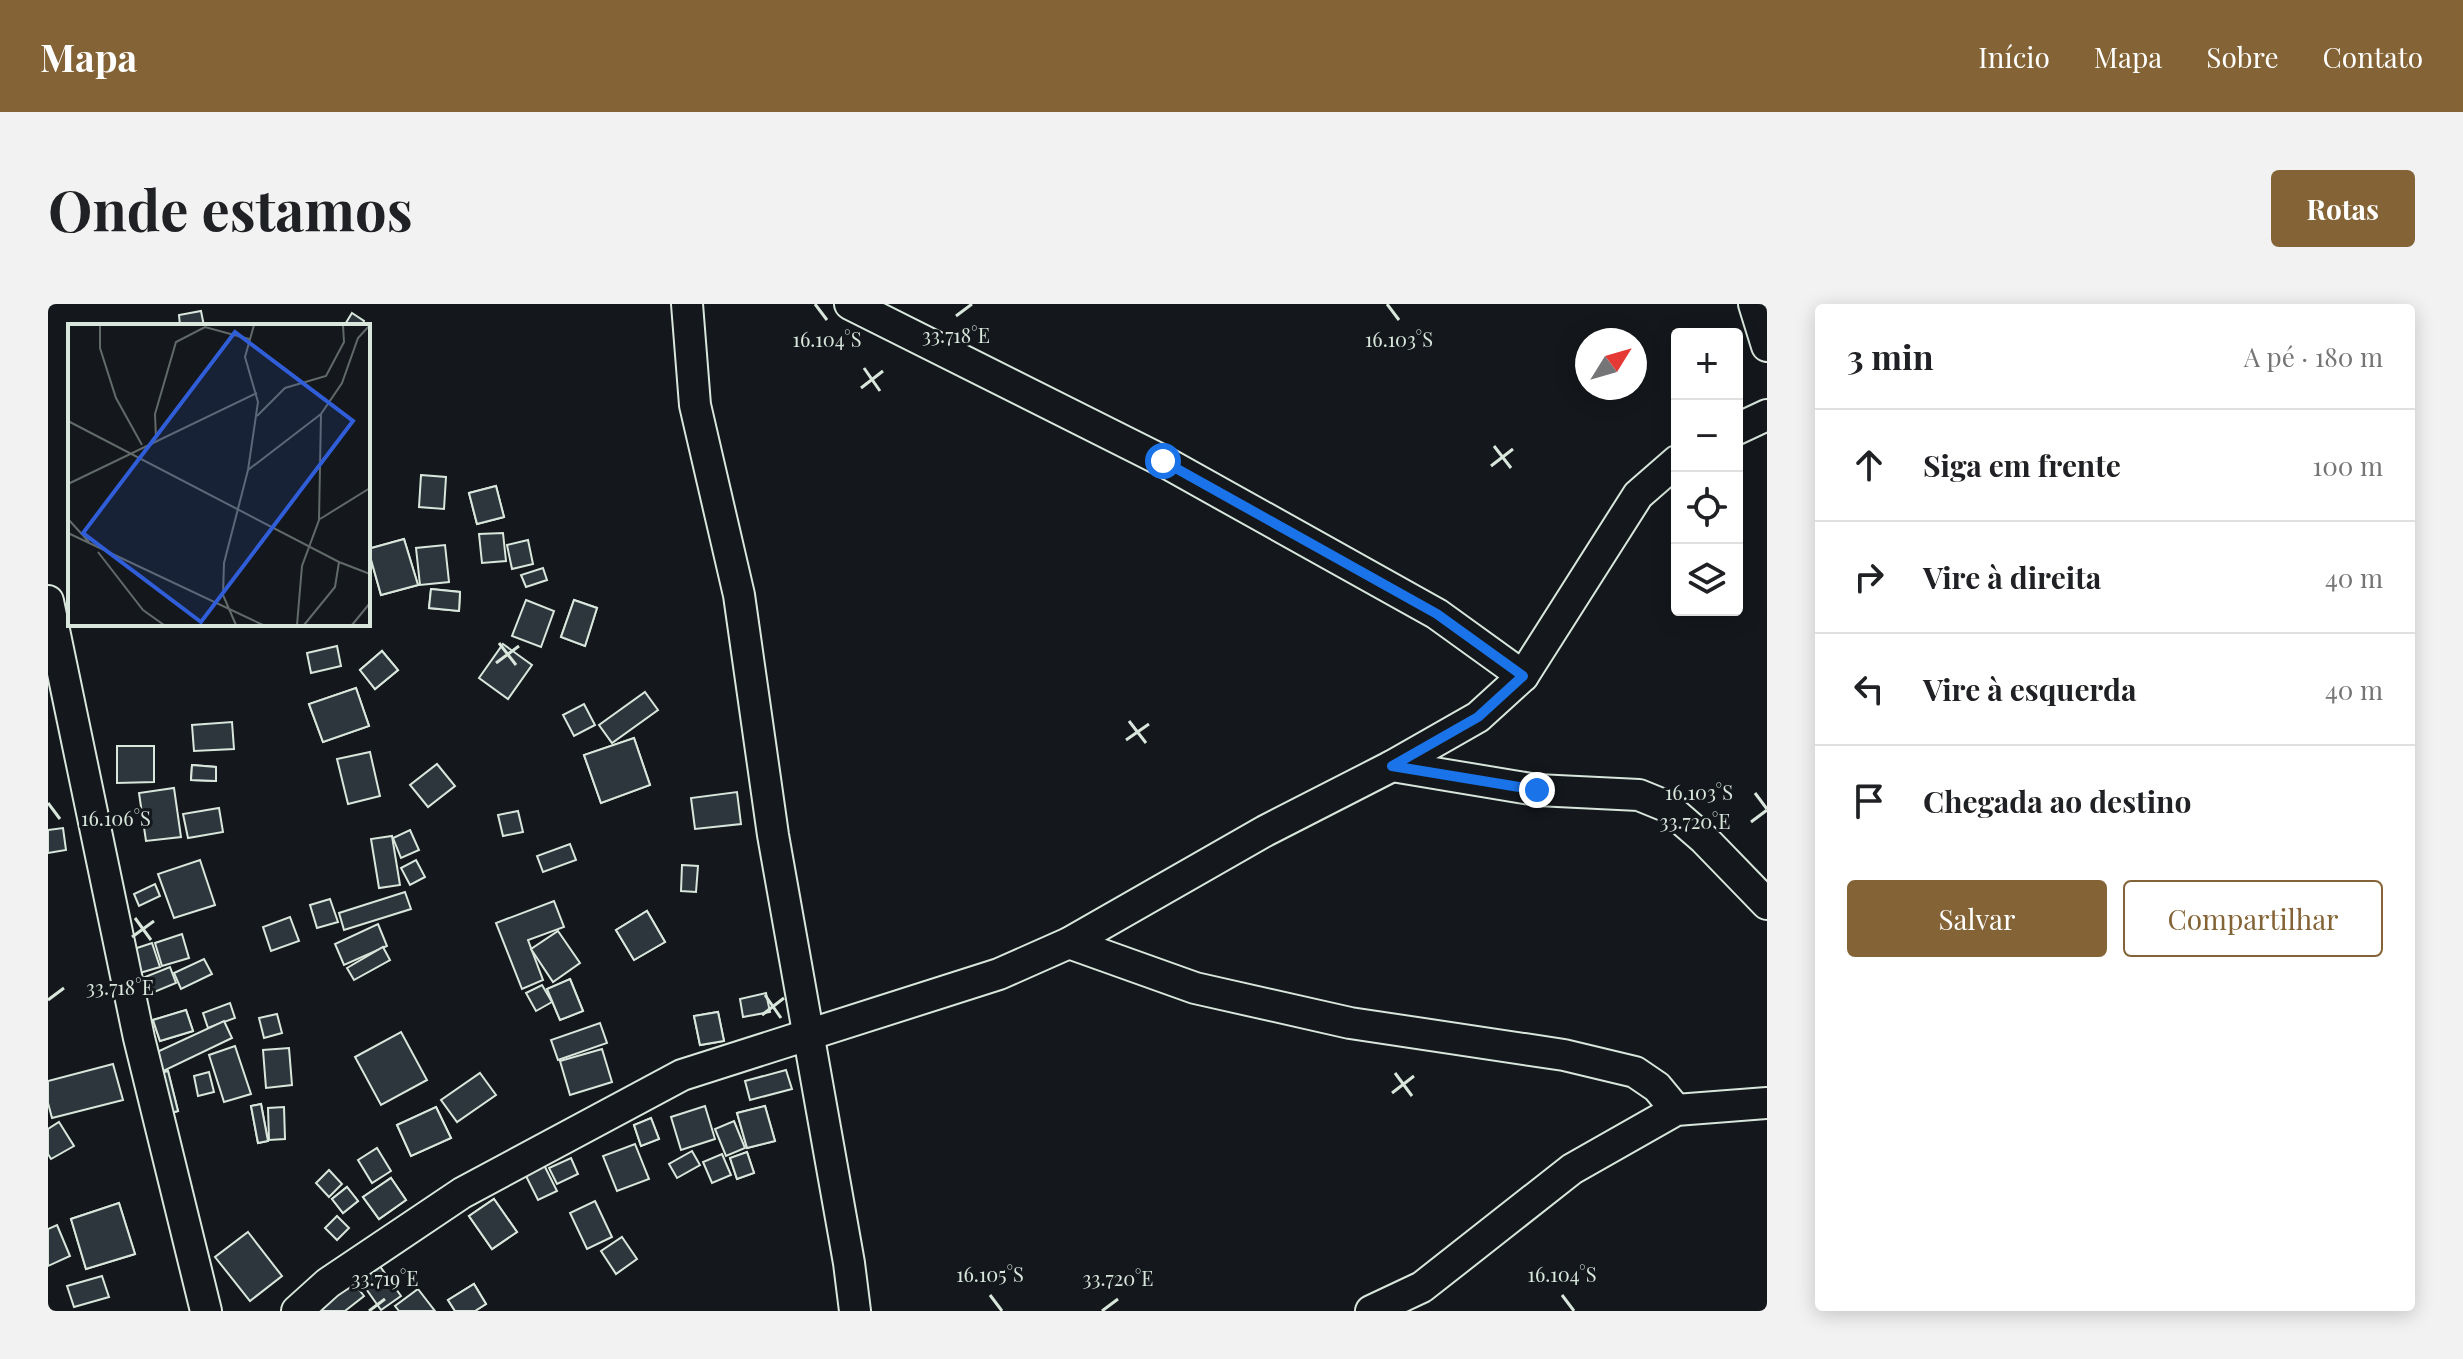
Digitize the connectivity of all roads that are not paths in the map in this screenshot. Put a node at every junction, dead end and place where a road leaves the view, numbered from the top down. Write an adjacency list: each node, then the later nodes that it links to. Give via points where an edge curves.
1 (687, 304): 13 (street, via 695,405 739,595 773,835)
2 (1754, 304): 4 (street)
3 (863, 307): 9 (street, via 1163,461 1437,614)
4 (1767, 346)
5 (1767, 415): 6 (street)
6 (1743, 426)
7 (1671, 466): 9 (street, via 1638,495)
8 (48, 601): 16 (street, via 139,1038)
9 (1523, 676): 10 (street, via 1478,717)
10 (1392, 766): 11 (street, via 1537,790 1639,795 1666,806); 12 (street, via 1265,831)
11 (1767, 904)
12 (1069, 943): 13 (street, via 999,974); 15 (street, via 1195,988 1350,1023 1564,1055 1635,1072)
13 (809, 1034): 17 (street, via 682,1075 476,1185 328,1283); 18 (street)
14 (1767, 1103): 15 (street)
15 (1676, 1110): 19 (street, via 1572,1169 1422,1287)
16 (206, 1311)
17 (297, 1311)
18 (855, 1311)
19 (1371, 1311)

